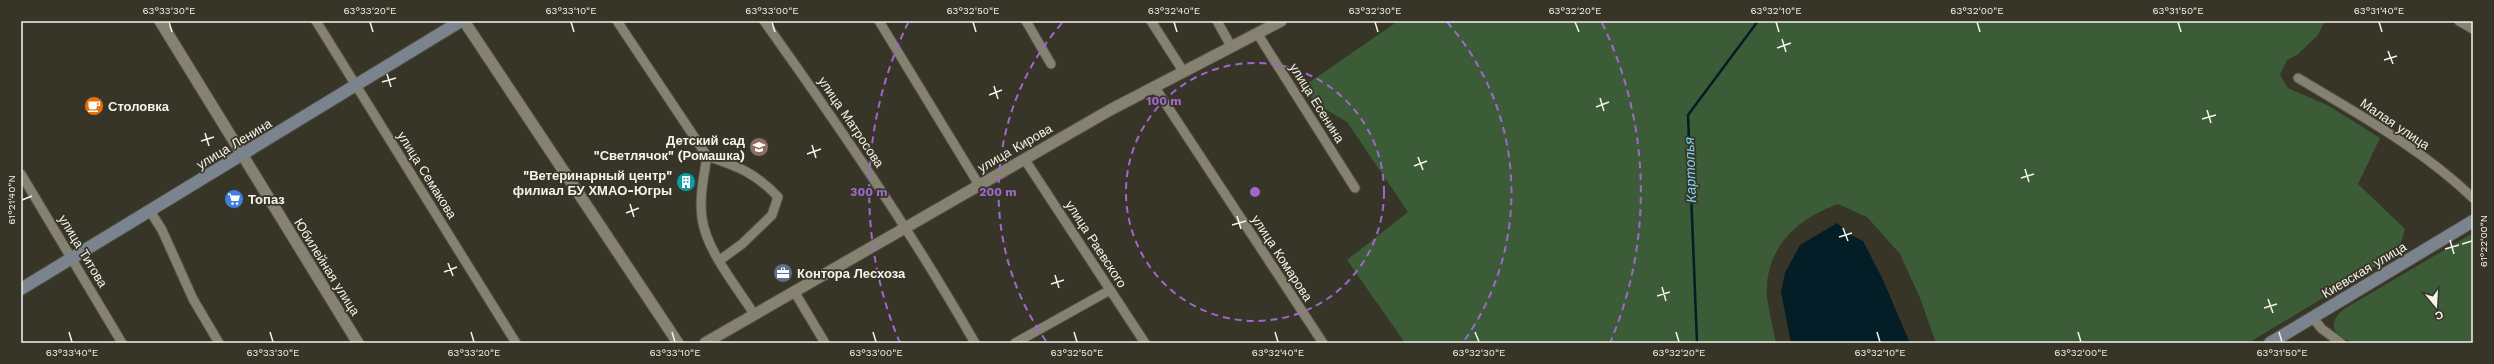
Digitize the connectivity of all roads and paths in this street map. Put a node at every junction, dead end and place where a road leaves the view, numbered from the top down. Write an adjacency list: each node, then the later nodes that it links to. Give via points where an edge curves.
1 (160, 21): 21 (street, Юбилейная улица)
2 (316, 21): 19 (street, улица Семакова)
3 (460, 21): 19 (main road, улица Ленина)
4 (464, 21): 42 (street)
5 (617, 21): 22 (street)
6 (764, 21): 30 (street, улица Матросова, via 828,110)
7 (879, 21): 25 (street)
8 (1026, 21): 16 (street)
9 (1151, 21): 17 (street)
10 (1216, 21): 15 (street)
11 (1281, 21): 14 (street, улица Кирова)
12 (2459, 21): 13 (street)
13 (2473, 29)
14 (1257, 33): 15 (street, улица Кирова); 26 (street, улица Есенина)
15 (1231, 46): 17 (street, улица Кирова)
16 (1051, 64)
17 (1183, 71): 20 (street, улица Кирова)
18 (2298, 78): 27 (street, Малая улица, via 2380,127 2447,175)
19 (356, 86): 21 (main road, улица Ленина); 41 (street, улица Семакова)
20 (1154, 86): 23 (street, улица Кирова); 48 (street, улица Комарова)
21 (242, 156): 28 (main road, улица Ленина); 40 (street, Юбилейная улица)
22 (707, 156): 32 (street, via 701,195 702,218 705,231); 32 (street, via 737,166 763,181 778,197 772,215 742,244)
23 (1025, 160): 25 (street, улица Кирова); 34 (street, улица Раевского)
24 (21, 174): 31 (street, улица Титова)
25 (979, 185): 30 (street, улица Кирова)
26 (1355, 188)
27 (2473, 198)
28 (150, 211): 31 (main road, улица Ленина); 39 (street, via 164,235 193,299)
29 (2473, 221): 37 (main road, Киевская улица)
30 (906, 227): 35 (street, улица Кирова); 45 (street, улица Матросова)
31 (72, 258): 33 (main road, улица Ленина); 38 (street, улица Титова)
32 (720, 260): 36 (street)
33 (21, 289)
34 (1110, 290): 46 (street); 47 (street, улица Раевского)
35 (794, 291): 36 (street, улица Кирова); 44 (street)
36 (754, 314): 43 (street, улица Кирова)
37 (2312, 317): 49 (main road, Киевская улица); 50 (street, via 2322,329)
38 (122, 343)
39 (219, 343)
40 (358, 343)
41 (516, 343)
42 (678, 343)
43 (705, 343)
44 (825, 343)
45 (975, 343)
46 (1015, 343)
47 (1146, 343)
48 (1323, 343)
49 (2270, 343)
50 (2341, 343)

